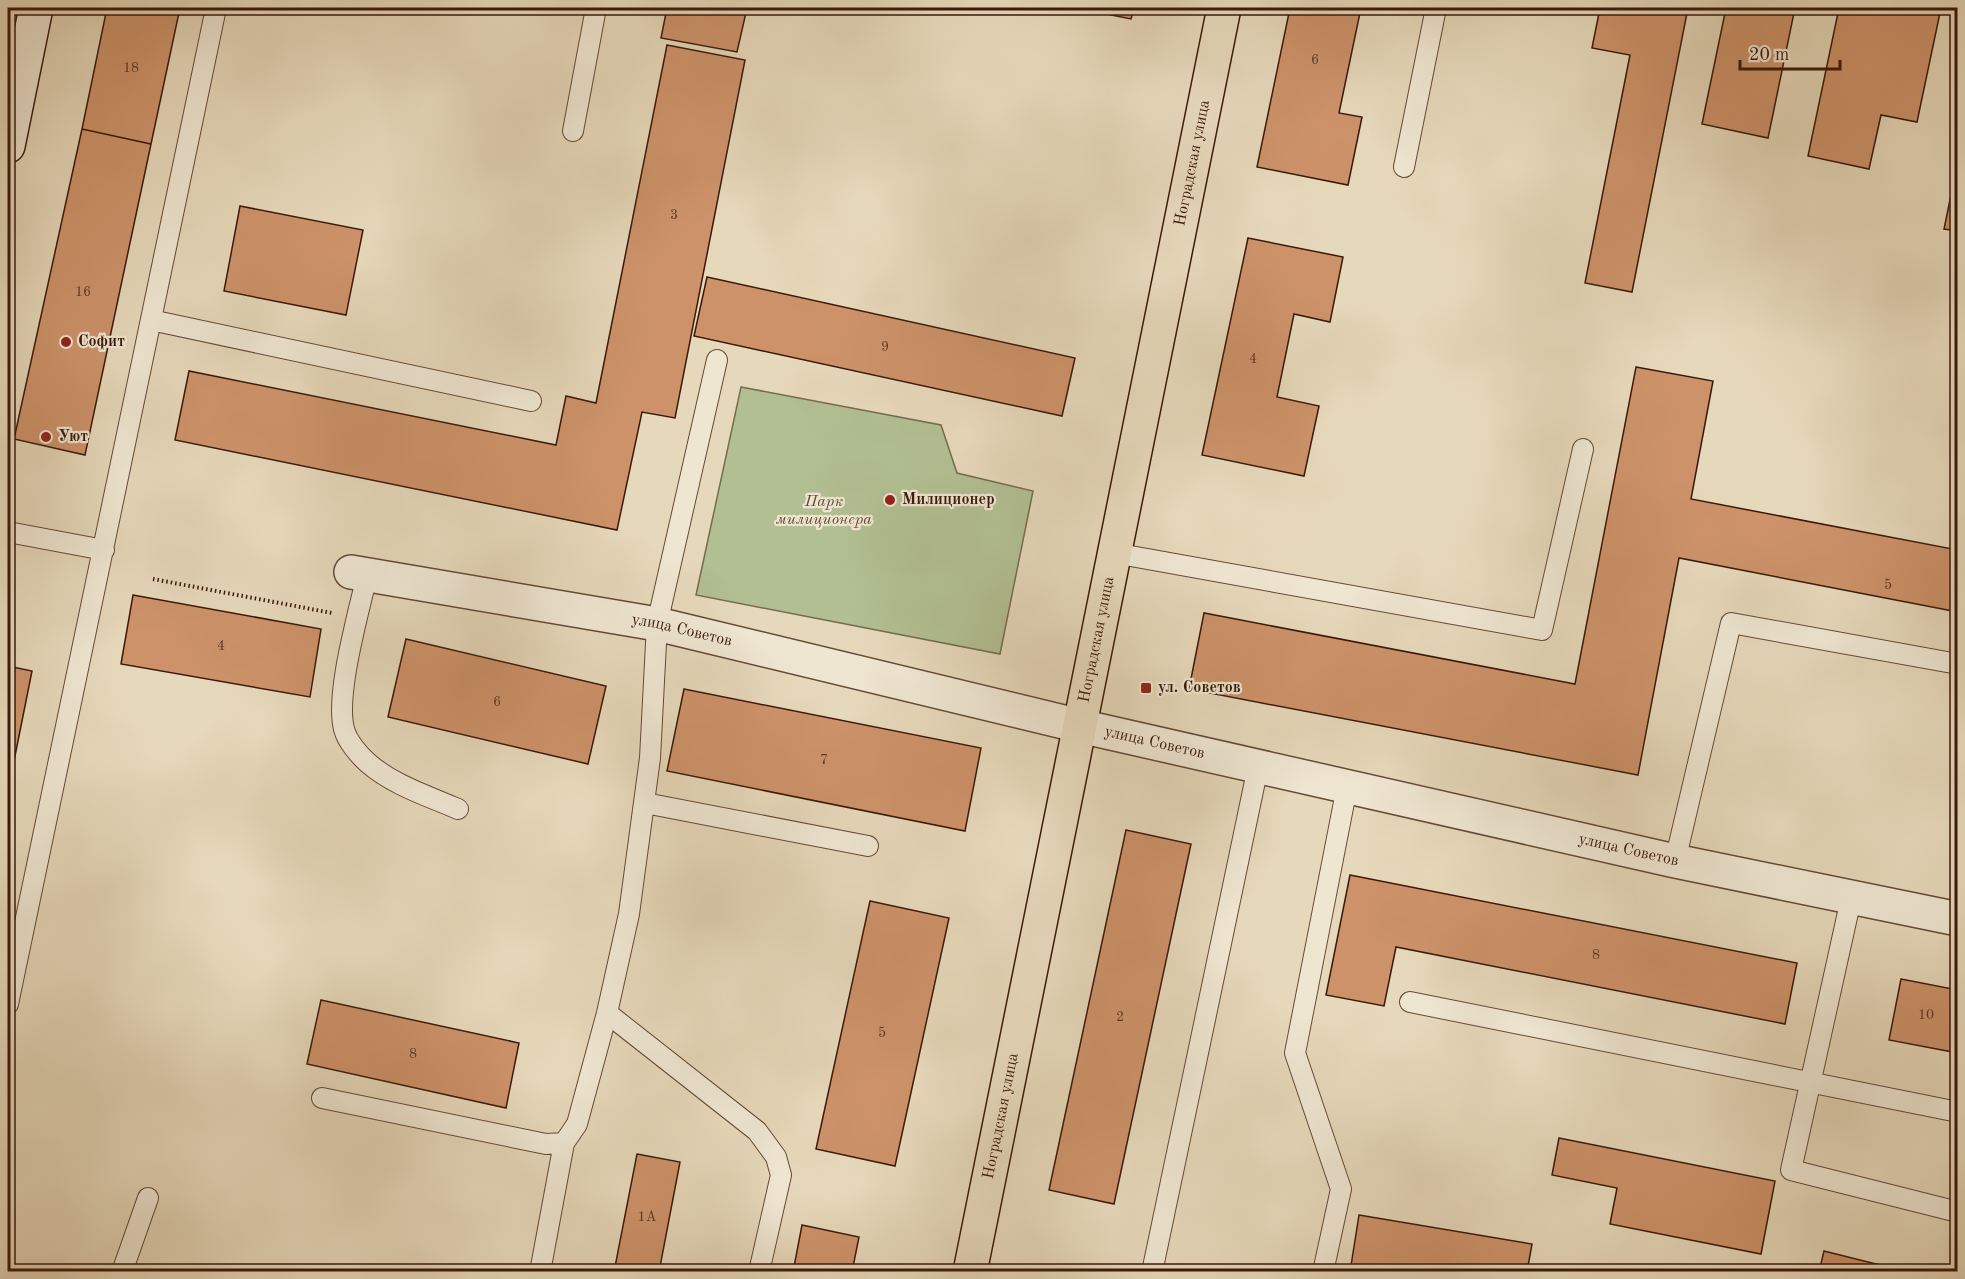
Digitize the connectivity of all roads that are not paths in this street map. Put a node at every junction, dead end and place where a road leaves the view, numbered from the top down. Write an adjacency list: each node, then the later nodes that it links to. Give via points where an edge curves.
1 (36, 8): 7 (street)
2 (216, 8): 9 (lane)
3 (596, 8): 6 (lane)
4 (1224, 8): 15 (main road, Ноградская улица)
5 (1436, 8): 8 (lane)
6 (573, 131)
7 (8, 146)
8 (1404, 167)
9 (151, 320): 11 (lane); 14 (lane)
10 (717, 360): 17 (lane)
11 (531, 401)
12 (1583, 449): 15 (lane, via 1542,630)
13 (8, 532): 14 (lane)
14 (104, 550): 29 (lane)
15 (1114, 553): 19 (main road, Ноградская улица)
16 (359, 573): 17 (street, улица Советов); 23 (lane, via 342,708 344,731 368,763 384,774)
17 (657, 624): 19 (street, улица Советов); 22 (lane)
18 (1958, 664): 25 (lane, via 1731,622)
19 (1080, 726): 20 (street, улица Советов); 40 (main road, Ноградская улица)
20 (1258, 767): 21 (street, улица Советов); 41 (lane)
21 (1347, 787): 25 (street, улица Советов); 42 (lane, via 1295,1053 1341,1189)
22 (645, 803): 24 (lane); 30 (lane, via 629,914)
23 (459, 809)
24 (868, 846)
25 (1676, 861): 26 (street, улица Советов)
26 (1851, 898): 27 (street, улица Советов); 31 (lane)
27 (1958, 919)
28 (1410, 1002): 31 (lane)
29 (8, 1004)
30 (607, 1013): 34 (lane, via 577,1124); 39 (lane, via 757,1131 776,1157 781,1175)
31 (1811, 1084): 33 (lane); 36 (lane, via 1791,1170)
32 (322, 1098): 34 (lane, via 546,1144)
33 (1958, 1112)
34 (564, 1143): 38 (lane)
35 (148, 1198): 37 (lane)
36 (1958, 1212)
37 (122, 1272)
38 (540, 1272)
39 (759, 1272)
40 (970, 1272)
41 (1152, 1272)
42 (1323, 1272)

